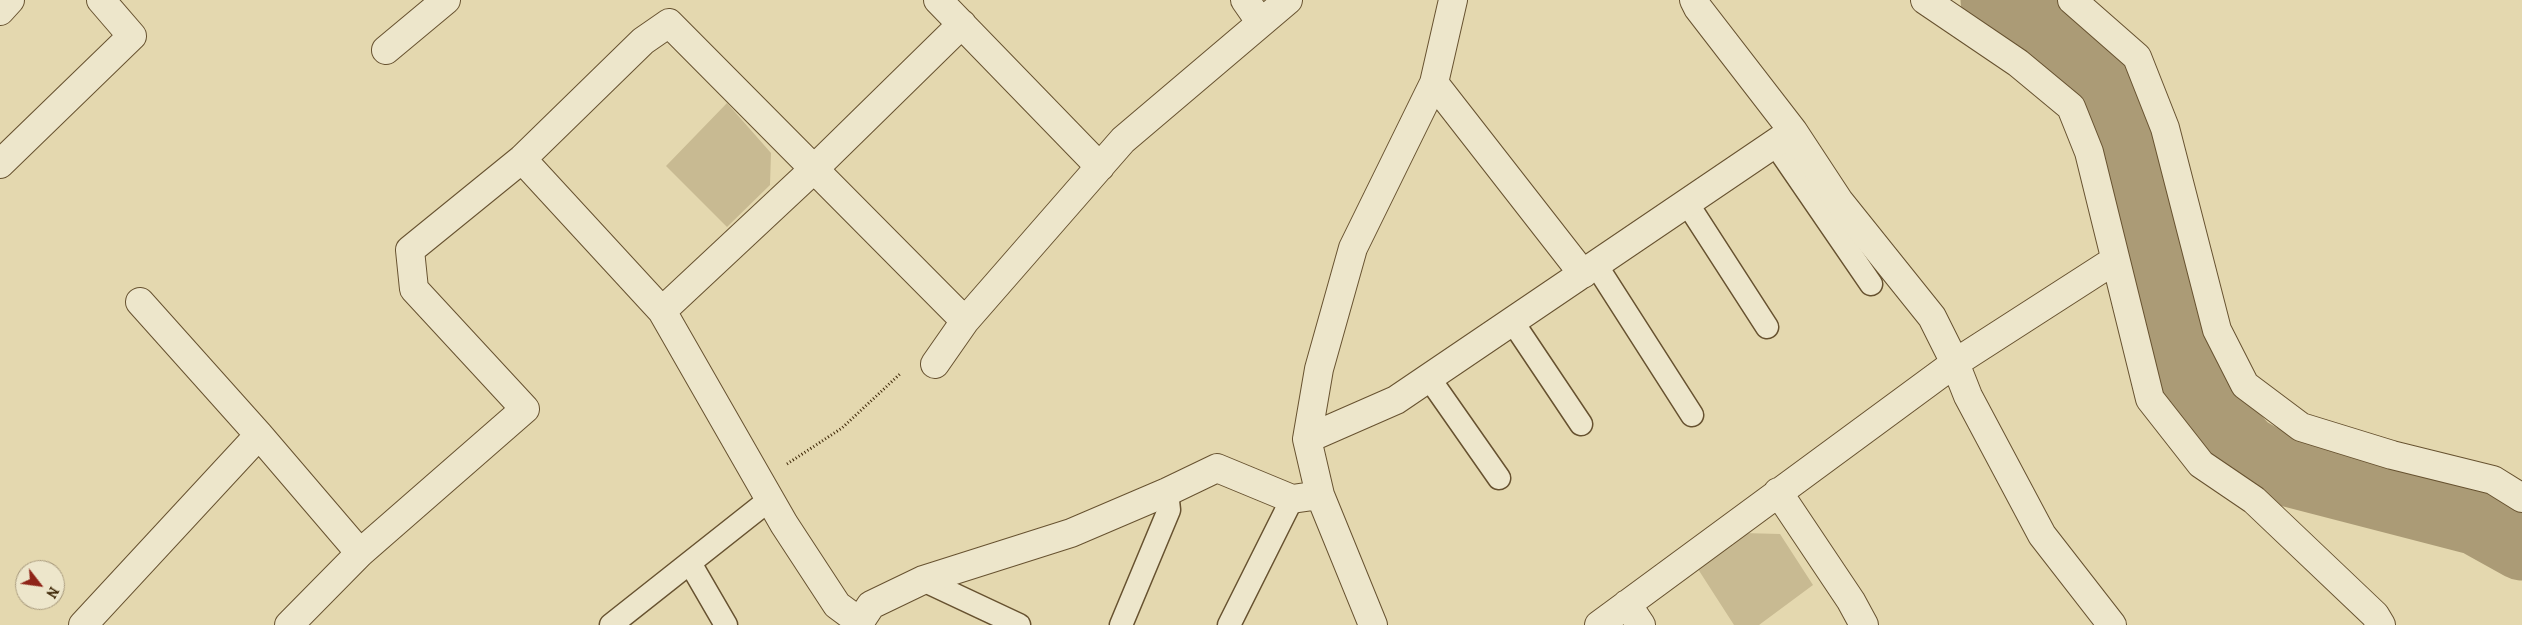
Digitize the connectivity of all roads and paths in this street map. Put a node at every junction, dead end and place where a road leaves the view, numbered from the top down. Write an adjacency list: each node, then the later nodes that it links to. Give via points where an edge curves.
1 (10, 0): 11 (street)
2 (101, 0): 18 (street, via 132,36)
3 (446, 0): 14 (street)
4 (938, 0): 13 (street)
5 (1245, 0): 12 (street)
6 (1288, 0): 12 (street)
7 (1453, 0): 15 (street)
8 (1694, 0): 16 (street)
9 (1925, 0): 22 (street, via 2018,63 2071,107 2089,152)
10 (2072, 0): 44 (street, via 2136,57 2165,128 2217,330 2245,385 2301,427 2392,455 2493,480)
11 (0, 10)
12 (1261, 23): 19 (street, via 1123,140)
13 (962, 24): 19 (street); 20 (street)
14 (386, 50)
15 (1434, 83): 23 (street); 37 (street, via 1353,248 1318,369)
16 (1784, 138): 21 (street); 24 (lane); 30 (street, via 1932,317)
17 (522, 159): 20 (street, via 643,41 669,23); 26 (street); 45 (street, via 410,250 414,289 525,409)
18 (0, 164)
19 (1100, 167): 27 (street)
20 (814, 169): 26 (street); 27 (street)
21 (1687, 203): 23 (street); 29 (lane)
22 (2115, 260): 30 (street); 62 (street, via 2150,399 2201,464 2254,500 2375,615)
23 (1590, 269): 28 (street); 34 (lane)
24 (1871, 284)
25 (140, 302): 36 (street)
26 (662, 311): 39 (street)
27 (966, 321): 31 (street)
28 (1512, 321): 33 (street); 35 (lane)
29 (1766, 327)
30 (1955, 363): 41 (street); 61 (street, via 1968,396 2042,535)
31 (935, 364)
32 (904, 370): 39 (path, via 842,428)
33 (1428, 378): 37 (street, via 1396,400); 38 (lane)
34 (1692, 416)
35 (1581, 424)
36 (259, 435): 45 (street); 52 (street)
37 (1307, 439): 42 (street)
38 (1499, 478)
39 (764, 490): 46 (lane); 50 (street, via 838,605)
40 (1167, 492): 43 (street, via 1217,468); 47 (street, via 1071,533); 57 (lane, via 1169,510)
41 (1778, 492): 48 (street); 60 (street)
42 (1320, 495): 43 (street); 51 (street)
43 (1292, 498): 58 (lane)
44 (2522, 498)
45 (360, 553): 53 (street)
46 (690, 563): 54 (lane); 55 (lane)
47 (923, 580): 49 (lane); 50 (street, via 871,605)
48 (1634, 615): 59 (street)
49 (973, 616): 56 (lane)
50 (859, 623)
51 (1367, 623)
52 (83, 625)
53 (289, 625)
54 (612, 625)
55 (726, 625)
56 (1019, 625)
57 (1121, 625)
58 (1229, 625)
59 (1599, 625)
60 (1864, 625)
61 (2112, 625)
62 (2381, 625)

